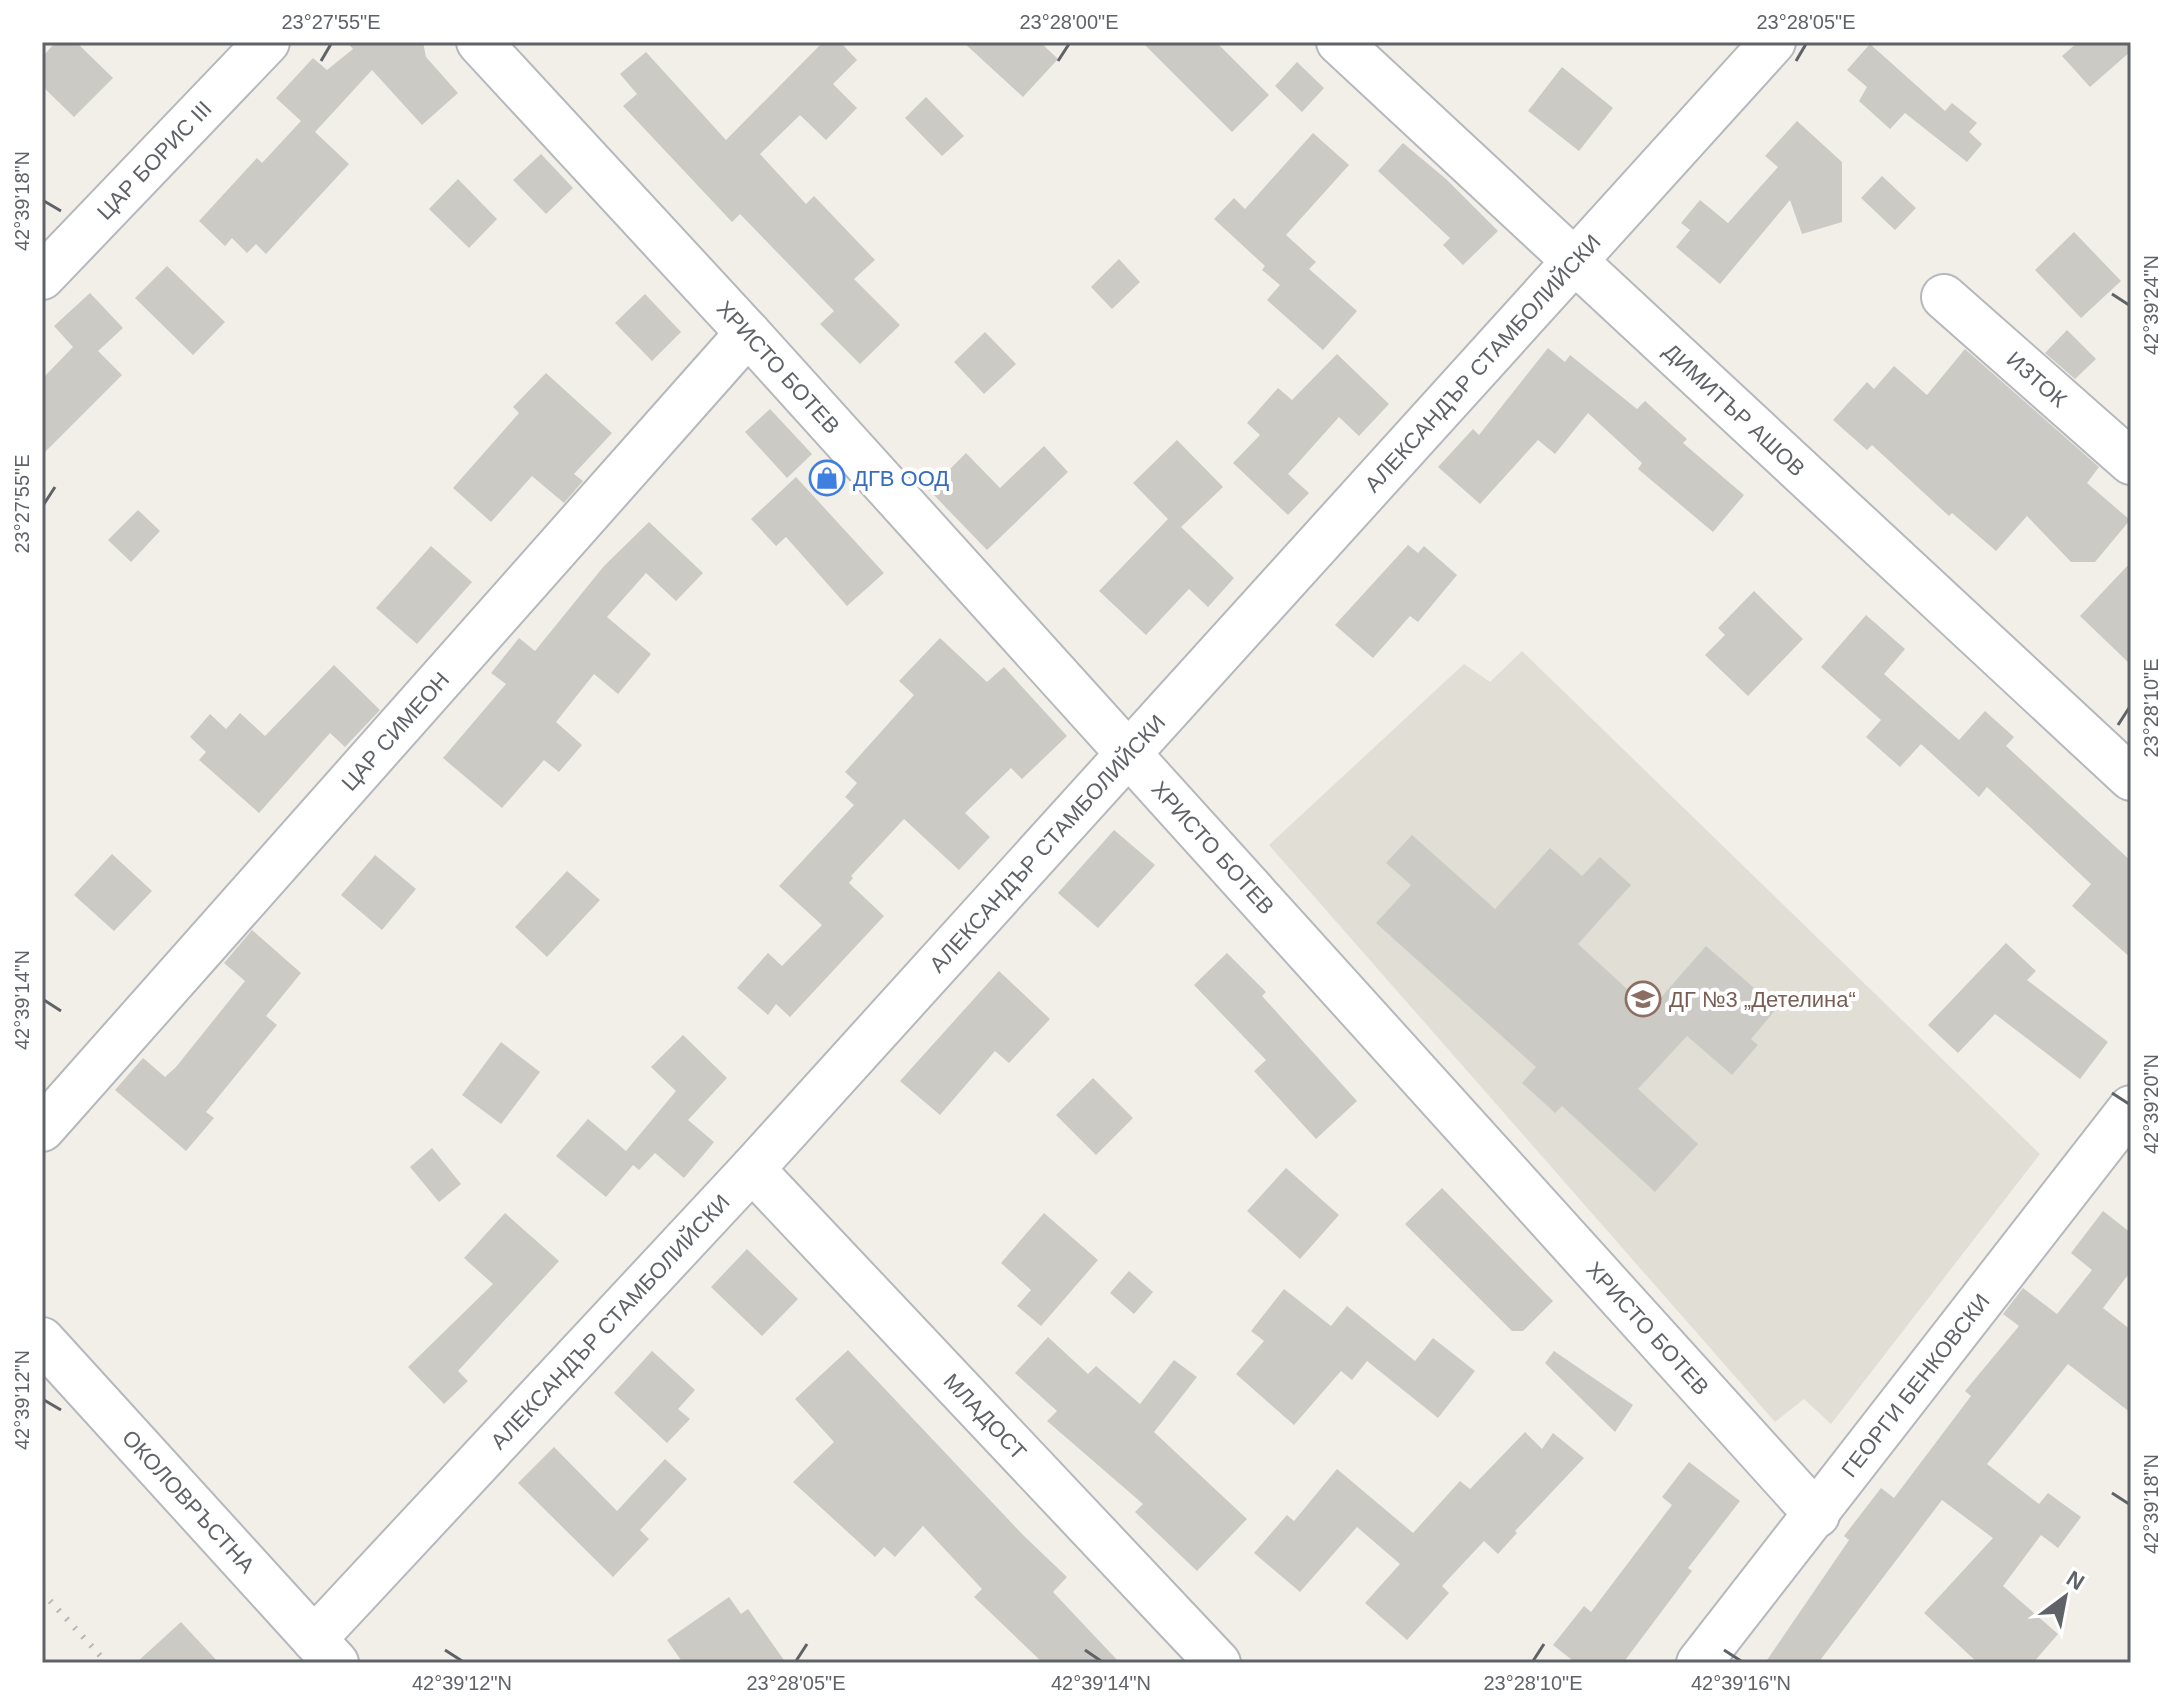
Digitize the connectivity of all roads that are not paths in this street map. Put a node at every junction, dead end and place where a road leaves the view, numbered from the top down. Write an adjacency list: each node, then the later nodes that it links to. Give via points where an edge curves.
1 (267, 42): 6 (street, ЦАР БОРИС III)
2 (479, 42): 8 (street, ХРИСТО БОТЕВ)
3 (1339, 42): 5 (street, ДИМИТЪР АШОВ)
4 (1773, 42): 5 (street, АЛЕКСАНДЪР СТАМБОЛИЙСКИ)
5 (1571, 261): 10 (street, АЛЕКСАНДЪР СТАМБОЛИЙСКИ); 11 (street, ДИМИТЪР АШОВ)
6 (42, 277)
7 (1944, 297): 9 (street, ИЗТОК)
8 (748, 333): 10 (street, ХРИСТО БОТЕВ); 13 (street, ЦАР СИМЕОН)
9 (2131, 462)
10 (1128, 754): 14 (street, АЛЕКСАНДЪР СТАМБОЛИЙСКИ); 16 (street, ХРИСТО БОТЕВ)
11 (2131, 778)
12 (2131, 1108): 16 (street, ГЕОРГИ БЕНКОВСКИ)
13 (42, 1129)
14 (752, 1169): 17 (street, АЛЕКСАНДЪР СТАМБОЛИЙСКИ); 18 (street, МЛАДОСТ)
15 (42, 1340): 17 (street, ОКОЛОВРЪСТНА)
16 (1817, 1515): 19 (street, ГЕОРГИ БЕНКОВСКИ)
17 (325, 1651)
18 (1218, 1663)
19 (1699, 1663)

